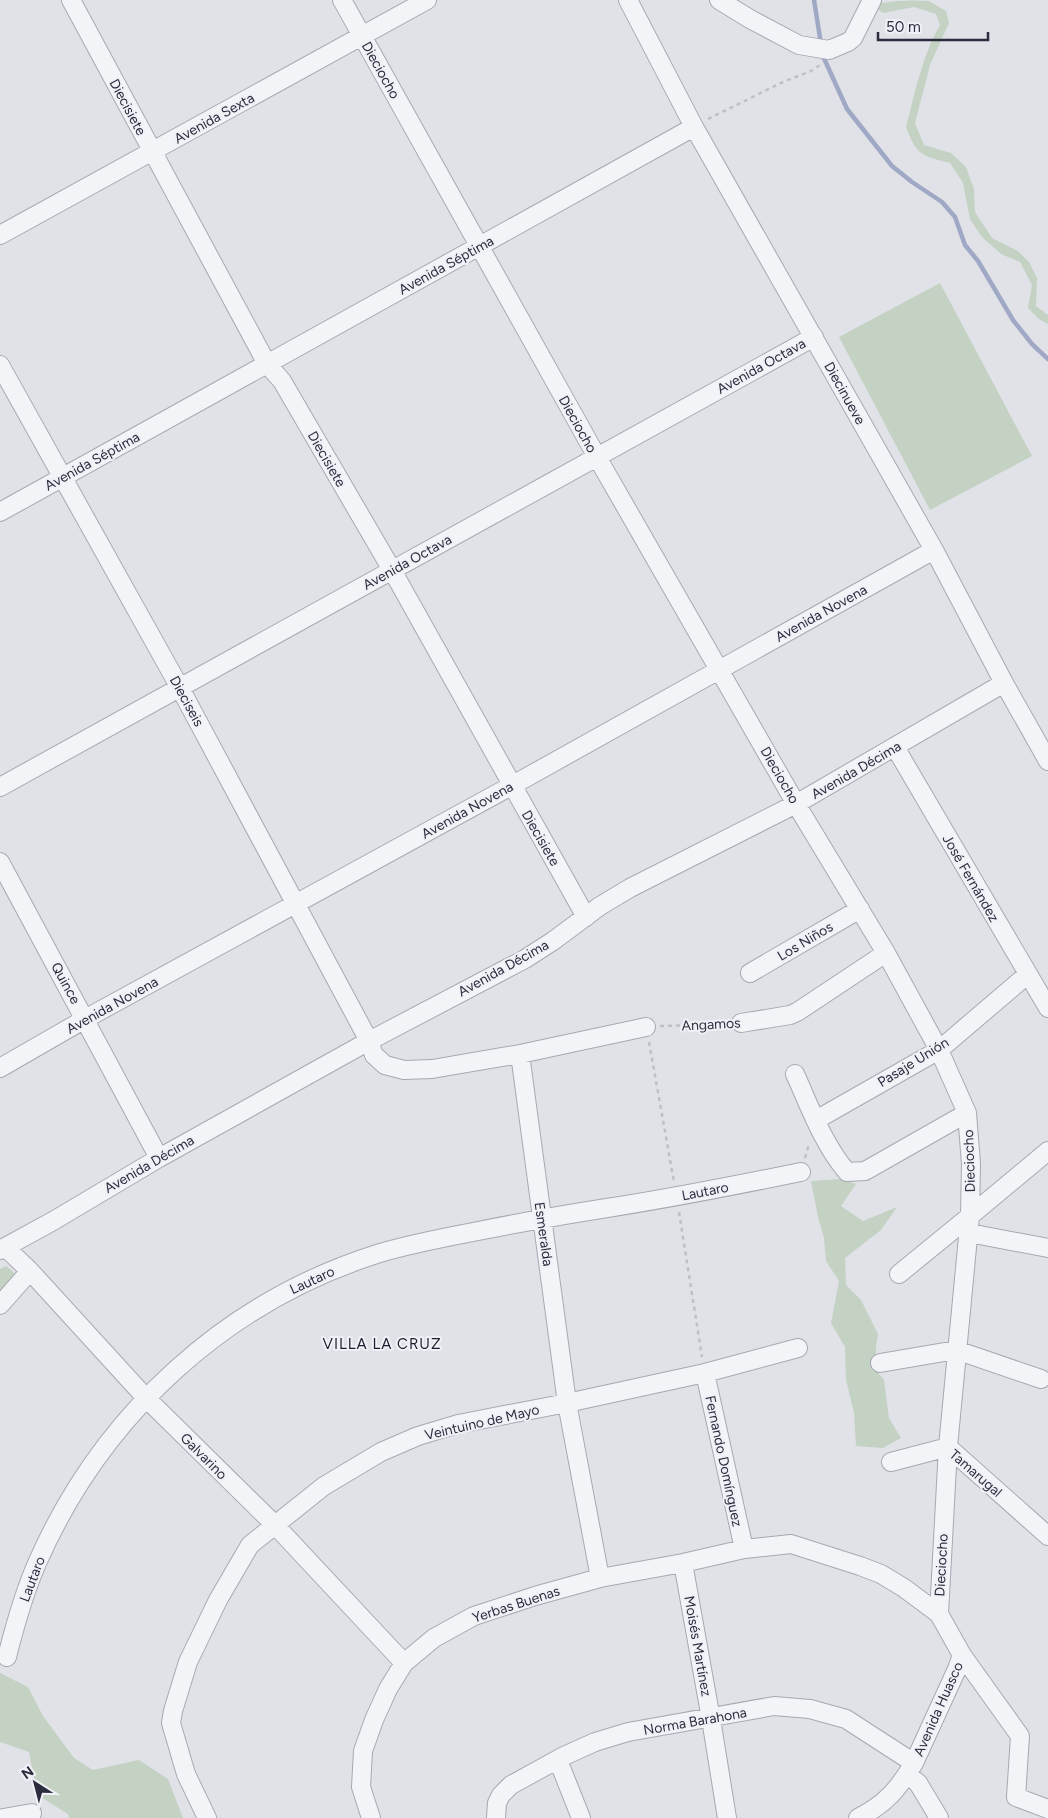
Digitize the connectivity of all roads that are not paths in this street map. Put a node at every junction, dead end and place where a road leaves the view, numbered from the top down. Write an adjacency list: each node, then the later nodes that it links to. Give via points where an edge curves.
1 (71, 0): 9 (street, Diecisiete)
2 (342, 0): 7 (street, Dieciocho)
3 (427, 0): 7 (street, Avenida Sexta)
4 (628, 0): 8 (street, Diecinueve)
5 (719, 0): 6 (street, via 799,45 829,50 848,42)
6 (872, 0)
7 (363, 36): 9 (street, Avenida Sexta); 11 (street, Dieciocho)
8 (694, 128): 11 (street, Avenida Séptima); 12 (street, Diecinueve)
9 (152, 152): 10 (street, Avenida Sexta); 13 (street, Diecisiete)
10 (0, 235)
11 (479, 246): 13 (street, Avenida Séptima); 15 (street, Dieciocho)
12 (814, 337): 15 (street, Avenida Octava); 18 (street, Diecinueve)
13 (267, 364): 16 (street, Avenida Séptima); 19 (street, Diecisiete, via 282,381)
14 (0, 365): 16 (street, Dieciseis)
15 (596, 457): 19 (street, Avenida Octava); 20 (street, Dieciocho)
16 (62, 477): 17 (street, Avenida Séptima); 22 (street, Dieciseis)
17 (0, 512)
18 (934, 550): 20 (street, Avenida Novena); 21 (street, Diecinueve)
19 (392, 570): 22 (street, Avenida Octava); 25 (street, Diecisiete)
20 (720, 670): 25 (street, Avenida Novena); 27 (street, Dieciocho)
21 (1004, 683): 23 (street, Avenida Décima); 24 (street, Diecinueve)
22 (180, 688): 26 (street, Avenida Octava); 29 (street, Dieciseis)
23 (895, 748): 27 (street, Avenida Décima); 34 (street, José Fernández)
24 (1048, 761)
25 (511, 786): 29 (street, Avenida Novena); 31 (street, Diecisiete)
26 (0, 787)
27 (796, 804): 30 (street, Dieciocho); 31 (street, Avenida Décima, via 630,888)
28 (0, 862): 36 (street, Quince)
29 (296, 903): 36 (street, Avenida Novena); 39 (street, Dieciseis)
30 (860, 909): 32 (street, Dieciocho); 33 (street, Los Niños)
31 (586, 917): 39 (street, Avenida Décima, via 525,958)
32 (886, 953): 37 (street, Angamos, via 797,1012); 40 (street, Dieciocho)
33 (750, 974)
34 (1027, 975): 35 (street, José Fernández); 40 (street, Pasaje Unión)
35 (1048, 1008)
36 (85, 1019): 42 (street, Avenida Novena); 47 (street, Quince)
37 (741, 1023)
38 (646, 1027): 41 (street)
39 (369, 1041): 41 (street, via 374,1055 385,1065 404,1070 432,1069); 47 (street, Avenida Décima)
40 (939, 1050): 44 (street, Dieciocho); 45 (street, Pasaje Unión)
41 (520, 1054): 49 (street, Esmeralda)
42 (0, 1068)
43 (795, 1074): 45 (street)
44 (967, 1114): 45 (street, via 865,1170 847,1172 835,1158); 50 (street, Dieciocho, via 971,1164)
45 (816, 1120)
46 (1045, 1156): 50 (street)
47 (159, 1158): 52 (street, Avenida Décima)
48 (801, 1172): 49 (street, Lautaro, via 677,1197)
49 (541, 1218): 61 (street, Lautaro, via 414,1244 364,1258 315,1277 225,1330 171,1373); 62 (street, Esmeralda)
50 (970, 1225): 51 (street); 54 (street); 57 (street, Dieciocho)
51 (1048, 1248)
52 (3, 1249): 53 (street, Galvarino)
53 (30, 1271): 55 (street); 61 (street, Galvarino)
54 (899, 1274)
55 (0, 1305)
56 (798, 1348): 59 (street, Veintuino de Mayo)
57 (956, 1350): 58 (street); 60 (street); 63 (street, Dieciocho)
58 (880, 1362)
59 (705, 1373): 62 (street, Veintuino de Mayo); 67 (street, Fernando Domínguez)
60 (1041, 1379)
61 (146, 1398): 65 (street, Galvarino); 72 (street, Lautaro, via 102,1449 58,1519 25,1594)
62 (567, 1403): 65 (street, Veintuino de Mayo, via 458,1424 418,1436 380,1452 324,1486); 69 (street, Esmeralda)
63 (948, 1447): 64 (street, Tamarugal); 66 (street, Tamarugal); 70 (street, Dieciocho)
64 (891, 1462)
65 (275, 1525): 73 (street, Galvarino); 80 (street, Veintuino de Mayo, via 250,1545 218,1600 188,1662 173,1711 171,1723 186,1774)
66 (1048, 1536)
67 (744, 1549): 68 (street, Yerbas Buenas); 70 (street, Avenida Huasco, via 791,1544 822,1552 881,1574)
68 (683, 1564): 69 (street, Yerbas Buenas); 74 (street, Moisés Martínez)
69 (600, 1578): 73 (street, Yerbas Buenas, via 474,1616 434,1638)
70 (939, 1614): 71 (street, Avenida Huasco)
71 (962, 1655): 76 (street, Avenida Huasco); 77 (street, via 1020,1736 1016,1797)
72 (7, 1657)
73 (404, 1663): 81 (street, Yerbas Buenas, via 388,1689 364,1751 361,1787)
74 (711, 1719): 75 (street, Norma Barahona, via 628,1732 595,1742); 76 (street, Norma Barahona, via 774,1706 810,1709 846,1719); 84 (street, Moisés Martínez)
75 (558, 1760): 82 (street, Norma Barahona, via 511,1785 497,1803); 83 (street)
76 (910, 1769): 85 (street, Avenida Huasco, via 890,1797 875,1810); 86 (street, Norma Barahona)
77 (1048, 1809)
78 (32, 1813): 79 (street)
79 (3, 1818)
80 (206, 1818)
81 (371, 1818)
82 (496, 1818)
83 (581, 1818)
84 (727, 1818)
85 (858, 1818)
86 (939, 1818)

